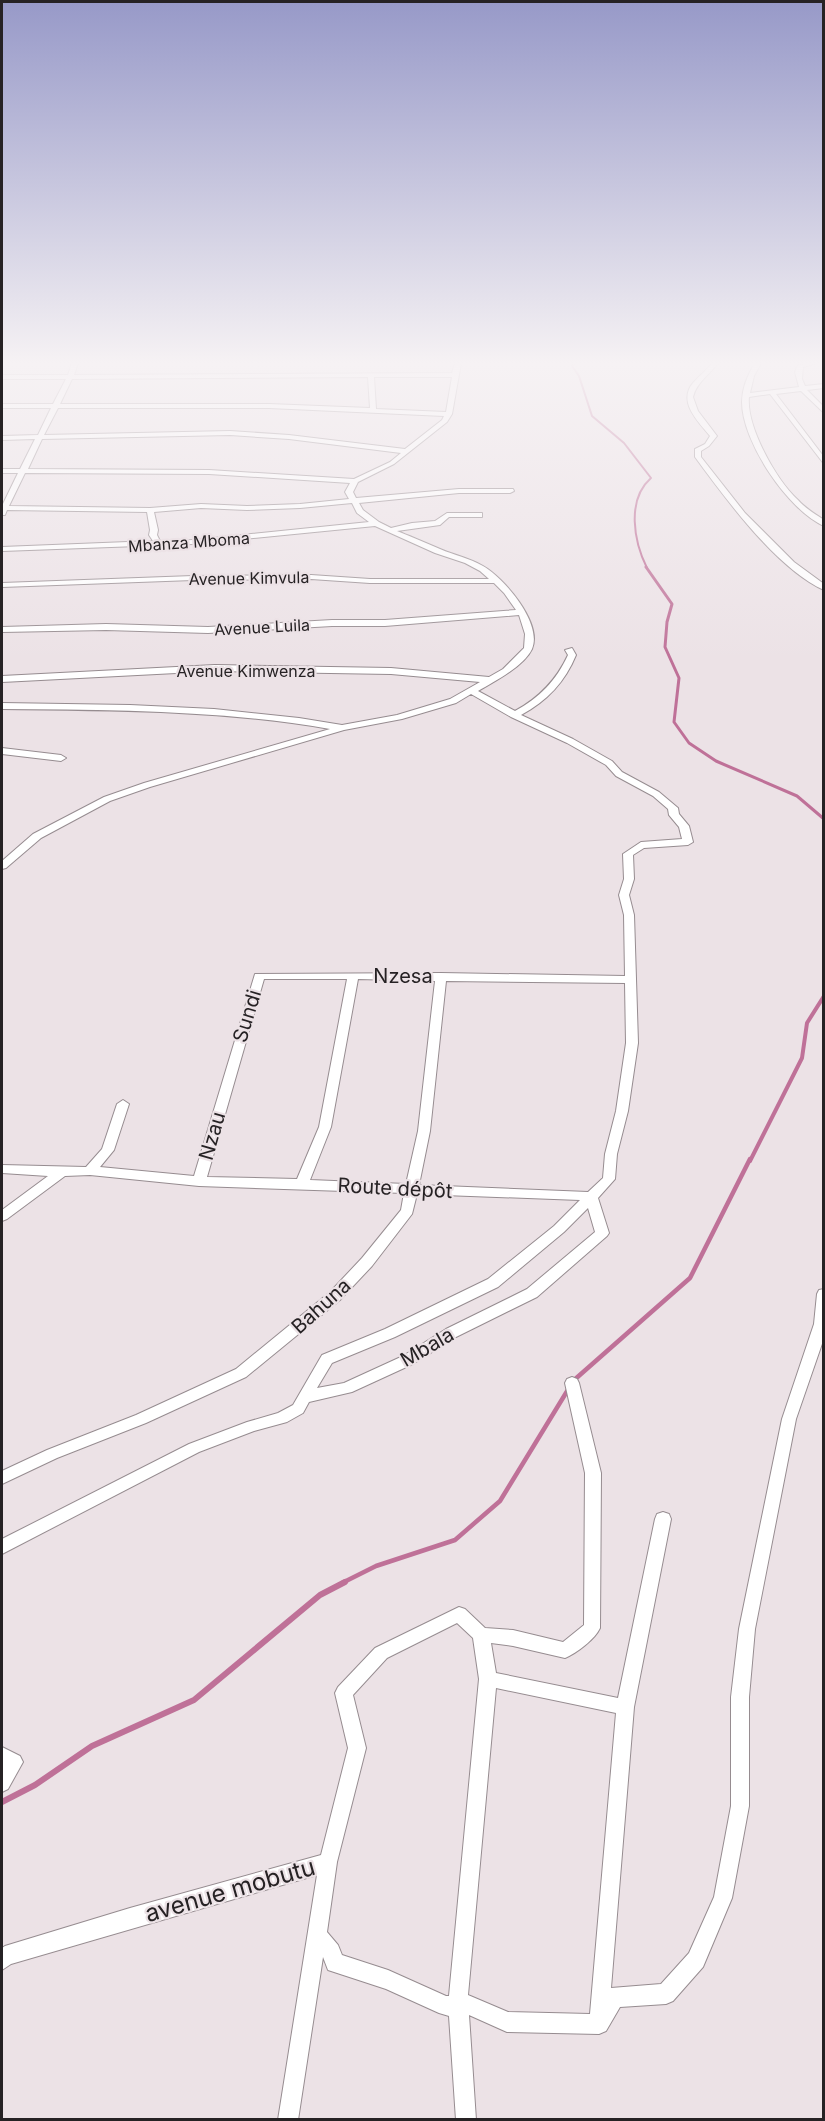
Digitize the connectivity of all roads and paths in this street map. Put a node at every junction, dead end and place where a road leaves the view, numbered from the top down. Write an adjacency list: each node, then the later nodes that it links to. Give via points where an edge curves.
1 (28, 462): 6 (street)
2 (393, 462): 7 (street)
3 (703, 462): 20 (street, via 742,515 791,564)
4 (767, 462): 14 (street, via 795,502)
5 (2, 471): 6 (street)
6 (24, 471): 7 (street, via 209,472); 10 (street)
7 (355, 481): 9 (street, via 350,490)
8 (510, 490): 9 (street)
9 (352, 500): 11 (street, via 300,506); 13 (street)
10 (2, 510): 11 (street)
11 (150, 510): 16 (street)
12 (479, 515): 15 (street, via 447,515 437,523)
13 (375, 524): 15 (street); 16 (street, Mbanza Mboma)
14 (824, 524)
15 (390, 530): 18 (street, via 468,561)
16 (158, 544): 17 (street, Mbanza Mboma)
17 (2, 549)
18 (496, 581): 19 (street, Avenue Kimvula, via 193,578); 21 (street)
19 (2, 585)
20 (824, 588)
21 (522, 612): 22 (street, Avenue Luila, via 385,623 208,630); 25 (street, via 529,634 528,648 506,671)
22 (2, 630)
23 (569, 650): 28 (street, via 572,655 568,666 553,687 536,703)
24 (2, 679): 25 (street, Avenue Kimwenza, via 215,668 391,671)
25 (490, 680): 26 (street)
26 (472, 691): 28 (street); 29 (street, via 453,701 399,717)
27 (2, 706): 29 (street, via 194,709)
28 (514, 715): 35 (street, via 609,762 618,773 656,794 684,826 688,842 641,845 628,854 629,879 624,895 629,915)
29 (343, 728): 32 (street, via 107,799 37,836)
30 (2, 752): 31 (street)
31 (61, 758)
32 (2, 866)
33 (353, 976): 34 (street, Nzesa); 36 (street, Sundi, via 259,976); 42 (street, Nzesa, via 325,1127)
34 (441, 976): 35 (street, Nzesa); 43 (street, Bahuna, via 424,1131)
35 (629, 980): 44 (street, via 632,1043 622,1111 610,1154 609,1179)
36 (235, 1056): 41 (street, Nzau)
37 (123, 1104): 39 (street, via 108,1150)
38 (2, 1169): 40 (street)
39 (90, 1171): 40 (street, Nzau); 41 (street, Nzau)
40 (62, 1172): 45 (street)
41 (199, 1181): 42 (street, Route dépôt)
42 (302, 1182): 43 (street, Route dépôt)
43 (411, 1190): 44 (street, Route dépôt); 49 (street, Bahuna, via 407,1210 368,1262 335,1296 241,1373)
44 (592, 1198): 48 (street, via 493,1283 327,1359); 48 (street, Mbala, via 602,1233 532,1293 388,1370 347,1388)
45 (2, 1216)
46 (824, 1294): 61 (street, via 821,1324 789,1419 747,1629 740,1697 740,1806 723,1898 696,1960 666,1994 614,1997)
47 (572, 1383): 52 (street, via 593,1473 592,1628 565,1650)
48 (304, 1397): 51 (street, via 298,1408 282,1418 194,1448)
49 (2, 1478)
50 (663, 1519): 54 (street)
51 (2, 1547)
52 (481, 1635): 53 (street); 57 (street, avenue mobutu, via 459,1614 381,1653 344,1693 357,1748)
53 (488, 1679): 54 (street); 60 (street)
54 (625, 1707): 61 (street)
55 (2, 1755): 56 (street, via 14,1762)
56 (2, 1783)
57 (327, 1862): 58 (street); 59 (street, avenue mobutu, via 130,1918)
58 (316, 1934): 60 (street, via 331,1952 334,1963 388,1980 446,2006); 62 (street)
59 (2, 1960)
60 (458, 2000): 61 (street, via 507,2022); 63 (street)
61 (599, 2024)
62 (288, 2120)
63 (466, 2120)

